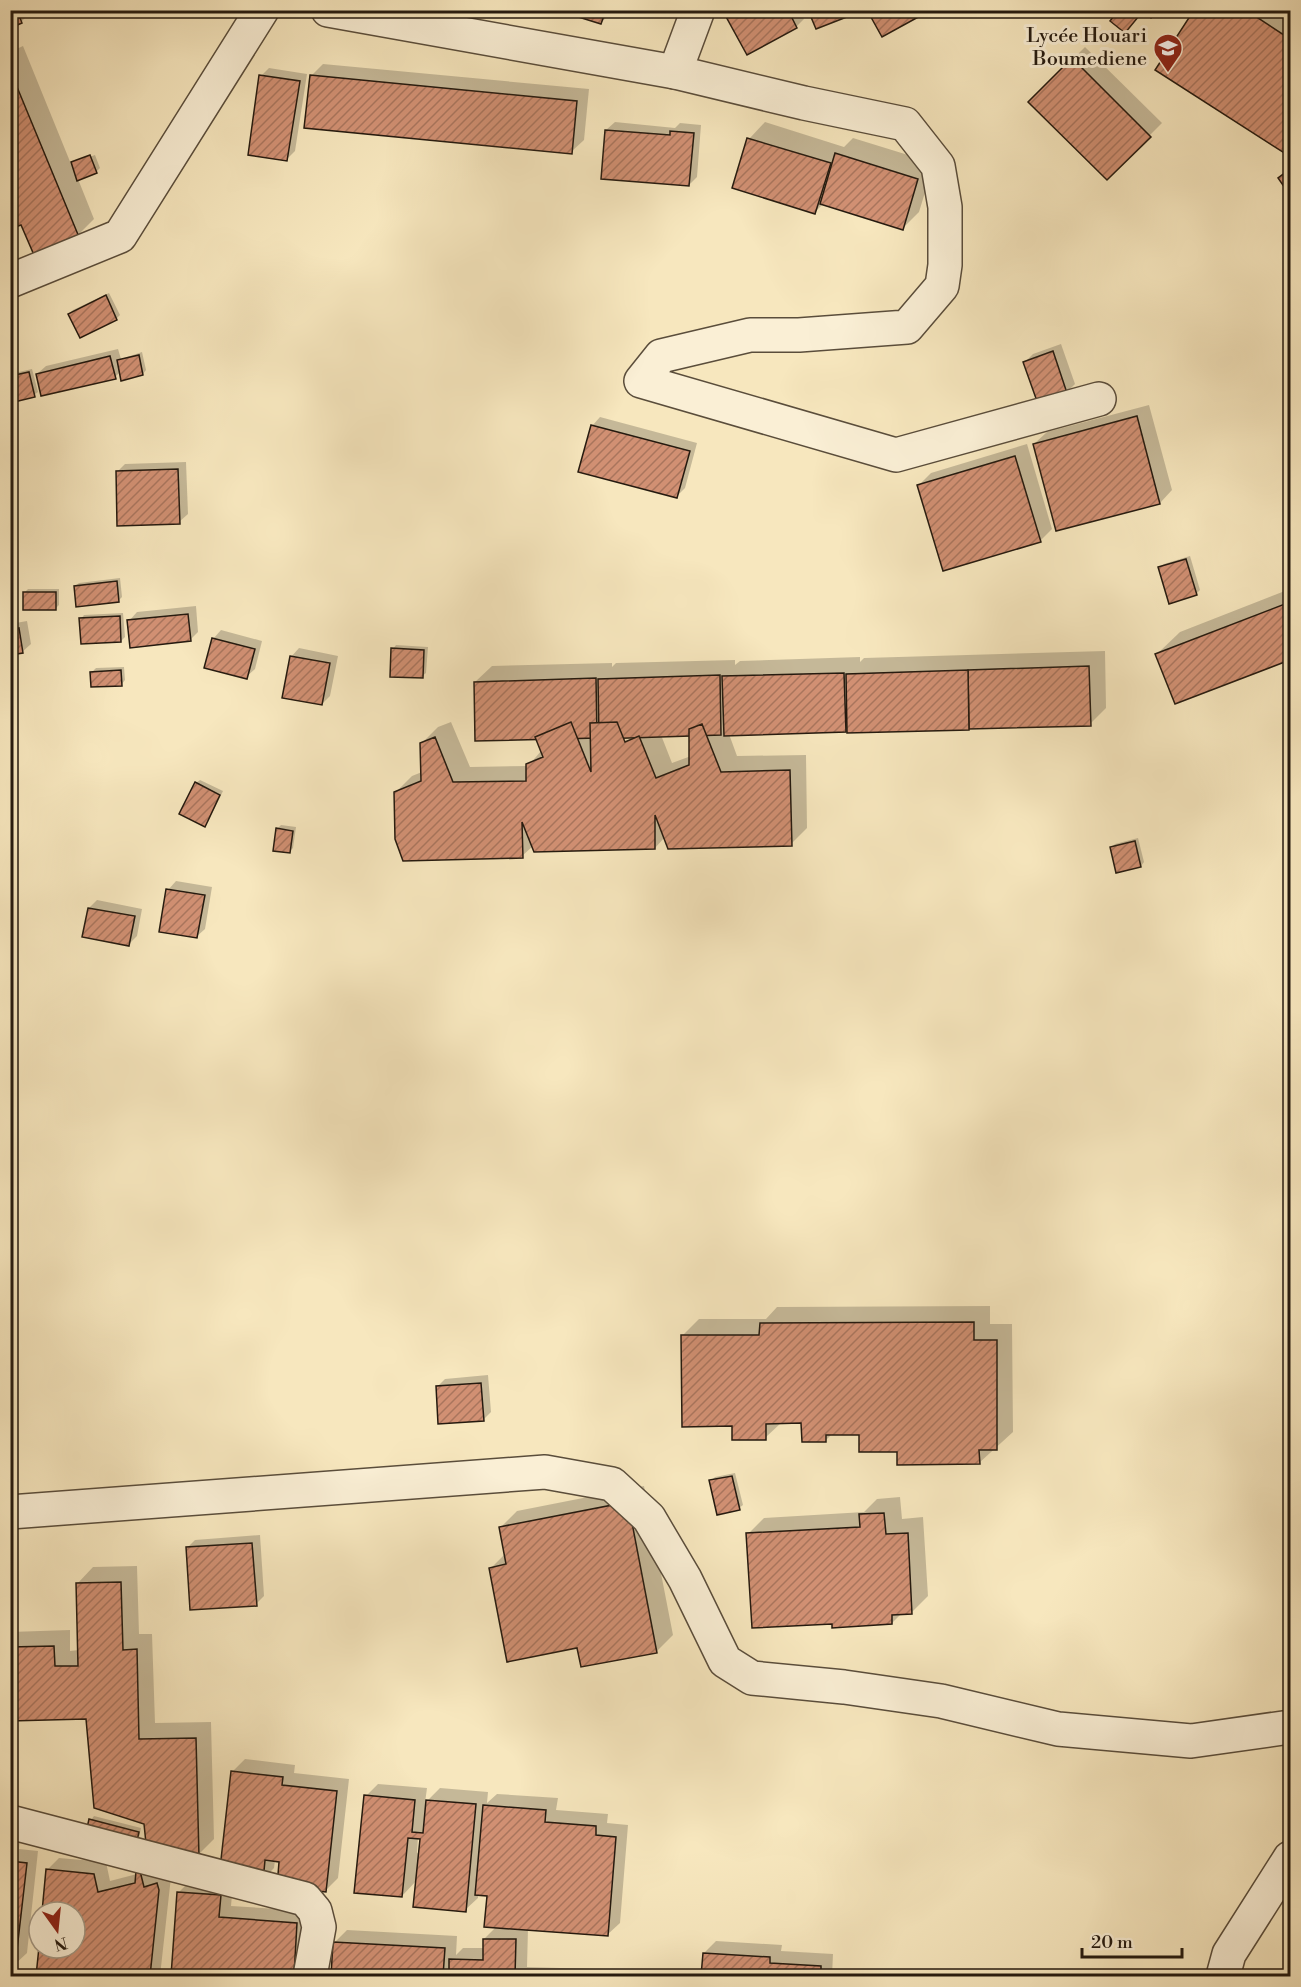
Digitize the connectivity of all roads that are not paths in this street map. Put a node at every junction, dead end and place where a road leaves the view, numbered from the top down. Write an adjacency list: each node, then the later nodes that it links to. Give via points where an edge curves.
1 (262, 10): 5 (street, via 120,237)
2 (327, 10): 4 (street)
3 (698, 10): 4 (street)
4 (675, 72): 6 (street, via 905,124 938,166 945,207 945,265 942,286 907,327 750,335 662,356 640,381 896,455)
5 (10, 281)
6 (1099, 399)
7 (10, 1512): 8 (street, via 546,1472 612,1484 649,1518 685,1579 725,1661 752,1678 941,1701 1058,1729 1191,1741)
8 (1290, 1727)
9 (10, 1822): 11 (street, via 305,1899 315,1911 319,1927)
10 (1290, 1858): 12 (street, via 1229,1954)
11 (310, 1977)
12 (1223, 1977)

